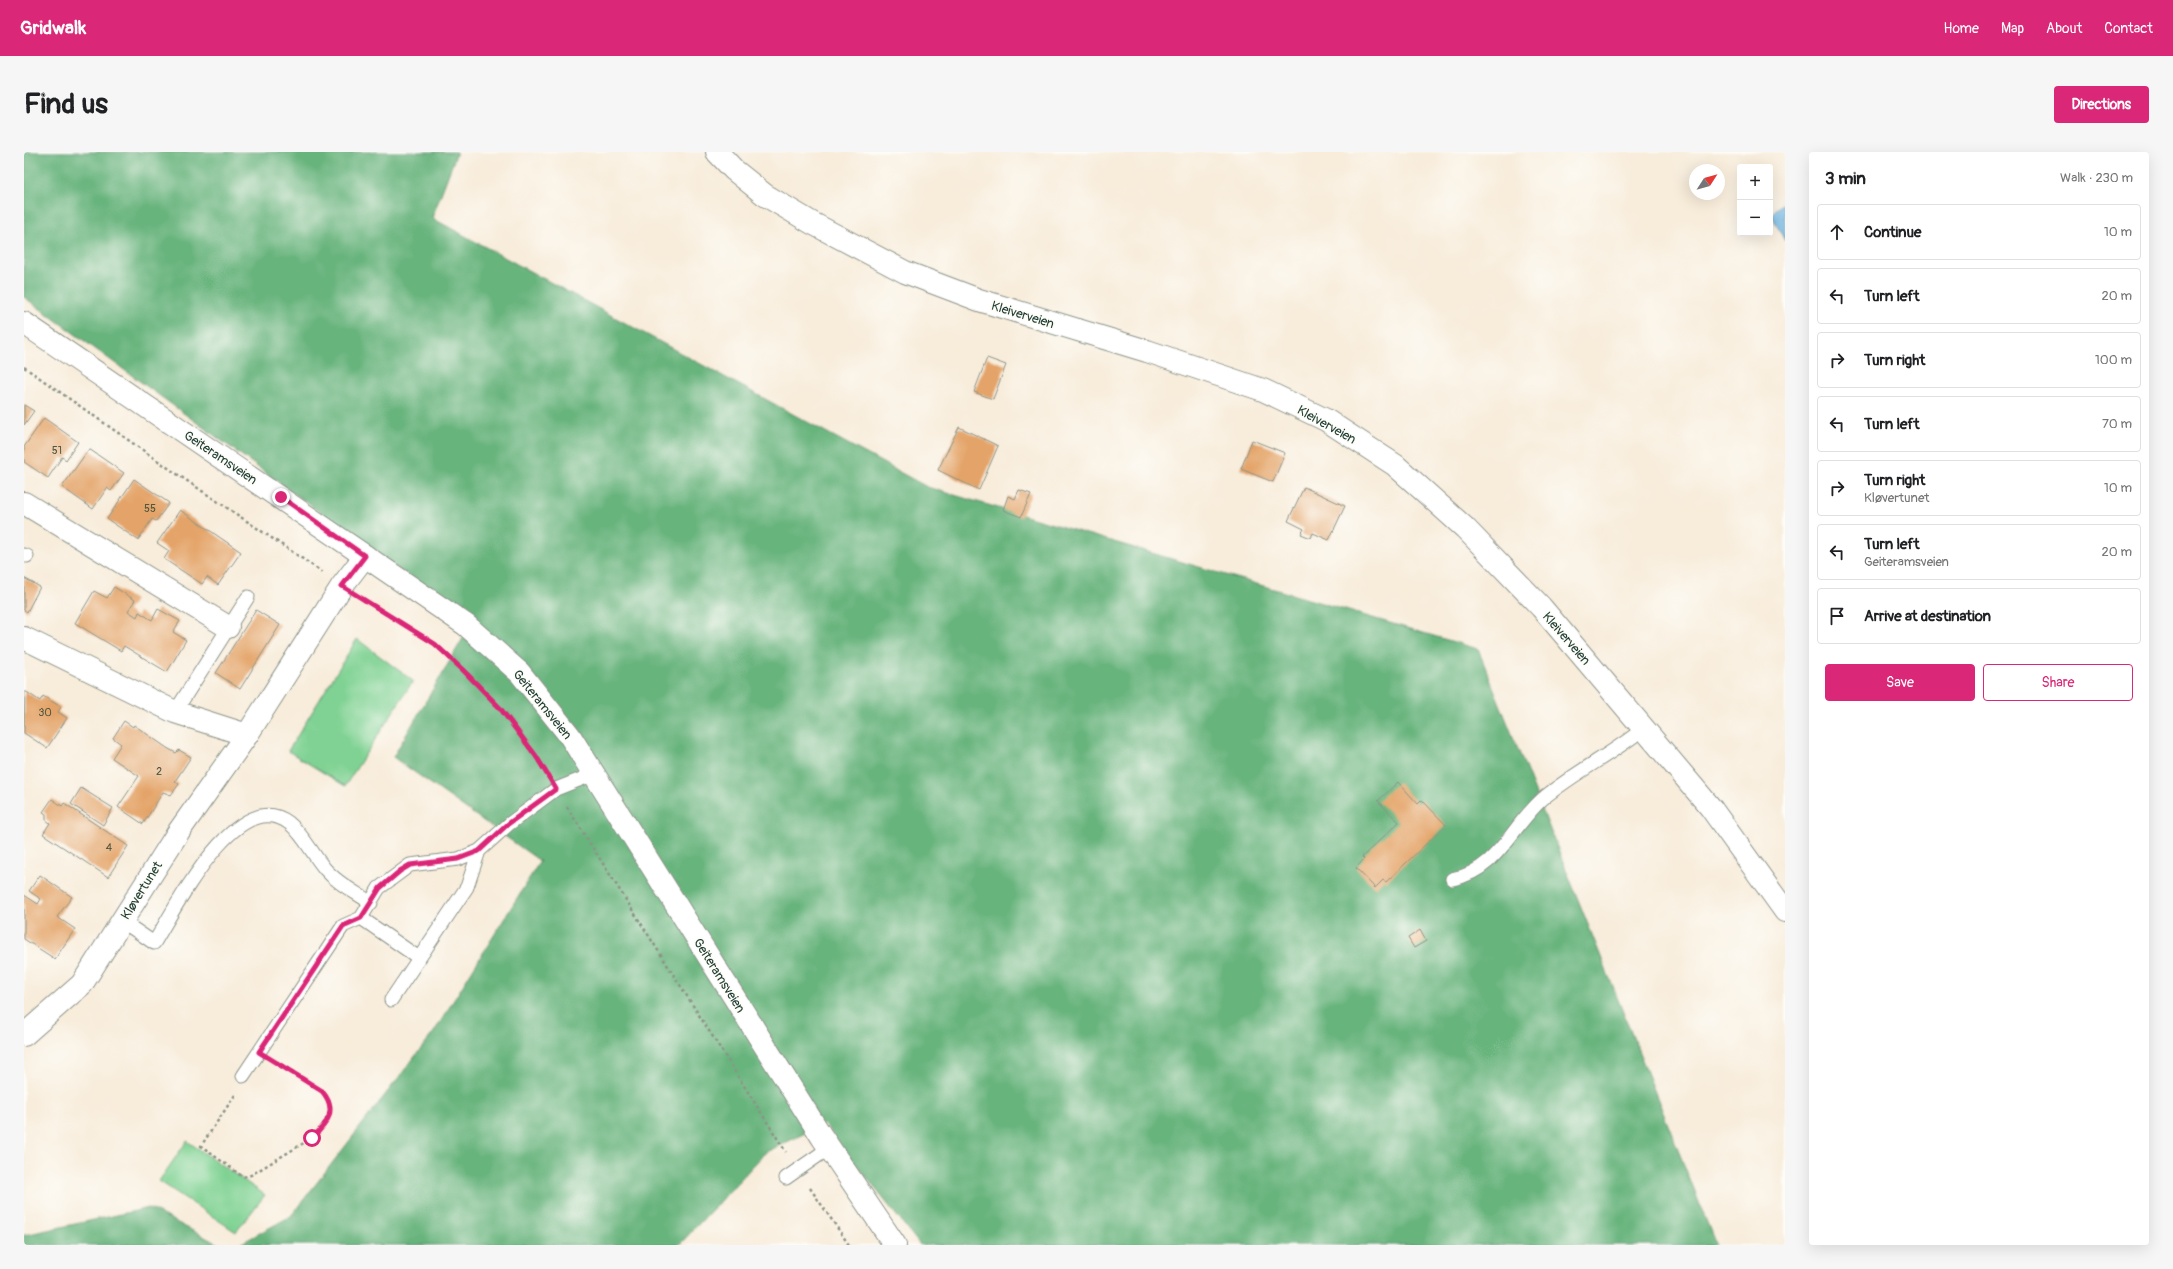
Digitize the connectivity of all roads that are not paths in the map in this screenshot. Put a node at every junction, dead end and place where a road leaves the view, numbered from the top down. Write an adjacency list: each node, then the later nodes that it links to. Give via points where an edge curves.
1 (717, 152): 9 (street, Kleiverveien, via 734,170 765,195 905,272 979,300 1263,390 1326,420 1395,465 1465,528 1541,607)
2 (24, 324): 4 (street, Geiteramsveien)
3 (24, 503): 6 (street)
4 (365, 556): 10 (street, Kløvertunet, via 342,586); 11 (street, Geiteramsveien, via 466,625 520,673 570,736)
5 (248, 597): 6 (lane)
6 (228, 627): 8 (lane)
7 (24, 638): 8 (street)
8 (176, 712): 10 (street)
9 (1644, 728): 13 (lane, via 1546,796 1503,846 1477,871); 15 (street, Kleiverveien, via 1712,808)
10 (247, 735): 17 (street, Kløvertunet, via 179,831)
11 (594, 774): 12 (lane, via 556,789 508,824); 22 (street, Geiteramsveien)
12 (479, 851): 14 (lane, via 458,859 410,865 380,888); 18 (lane, via 467,887)
13 (1452, 879)
14 (370, 903): 16 (lane); 17 (lane, via 335,879 289,823 276,817 260,816 246,821 230,832 202,866 154,943)
15 (1785, 911)
16 (361, 918): 18 (lane); 21 (lane, via 343,926)
17 (122, 921): 20 (street, Kløvertunet, via 82,984)
18 (419, 958): 19 (lane)
19 (391, 1000)
20 (24, 1035)
21 (243, 1076)
22 (829, 1148): 23 (lane); 24 (street, Geiteramsveien)
23 (786, 1178)
24 (895, 1245)

